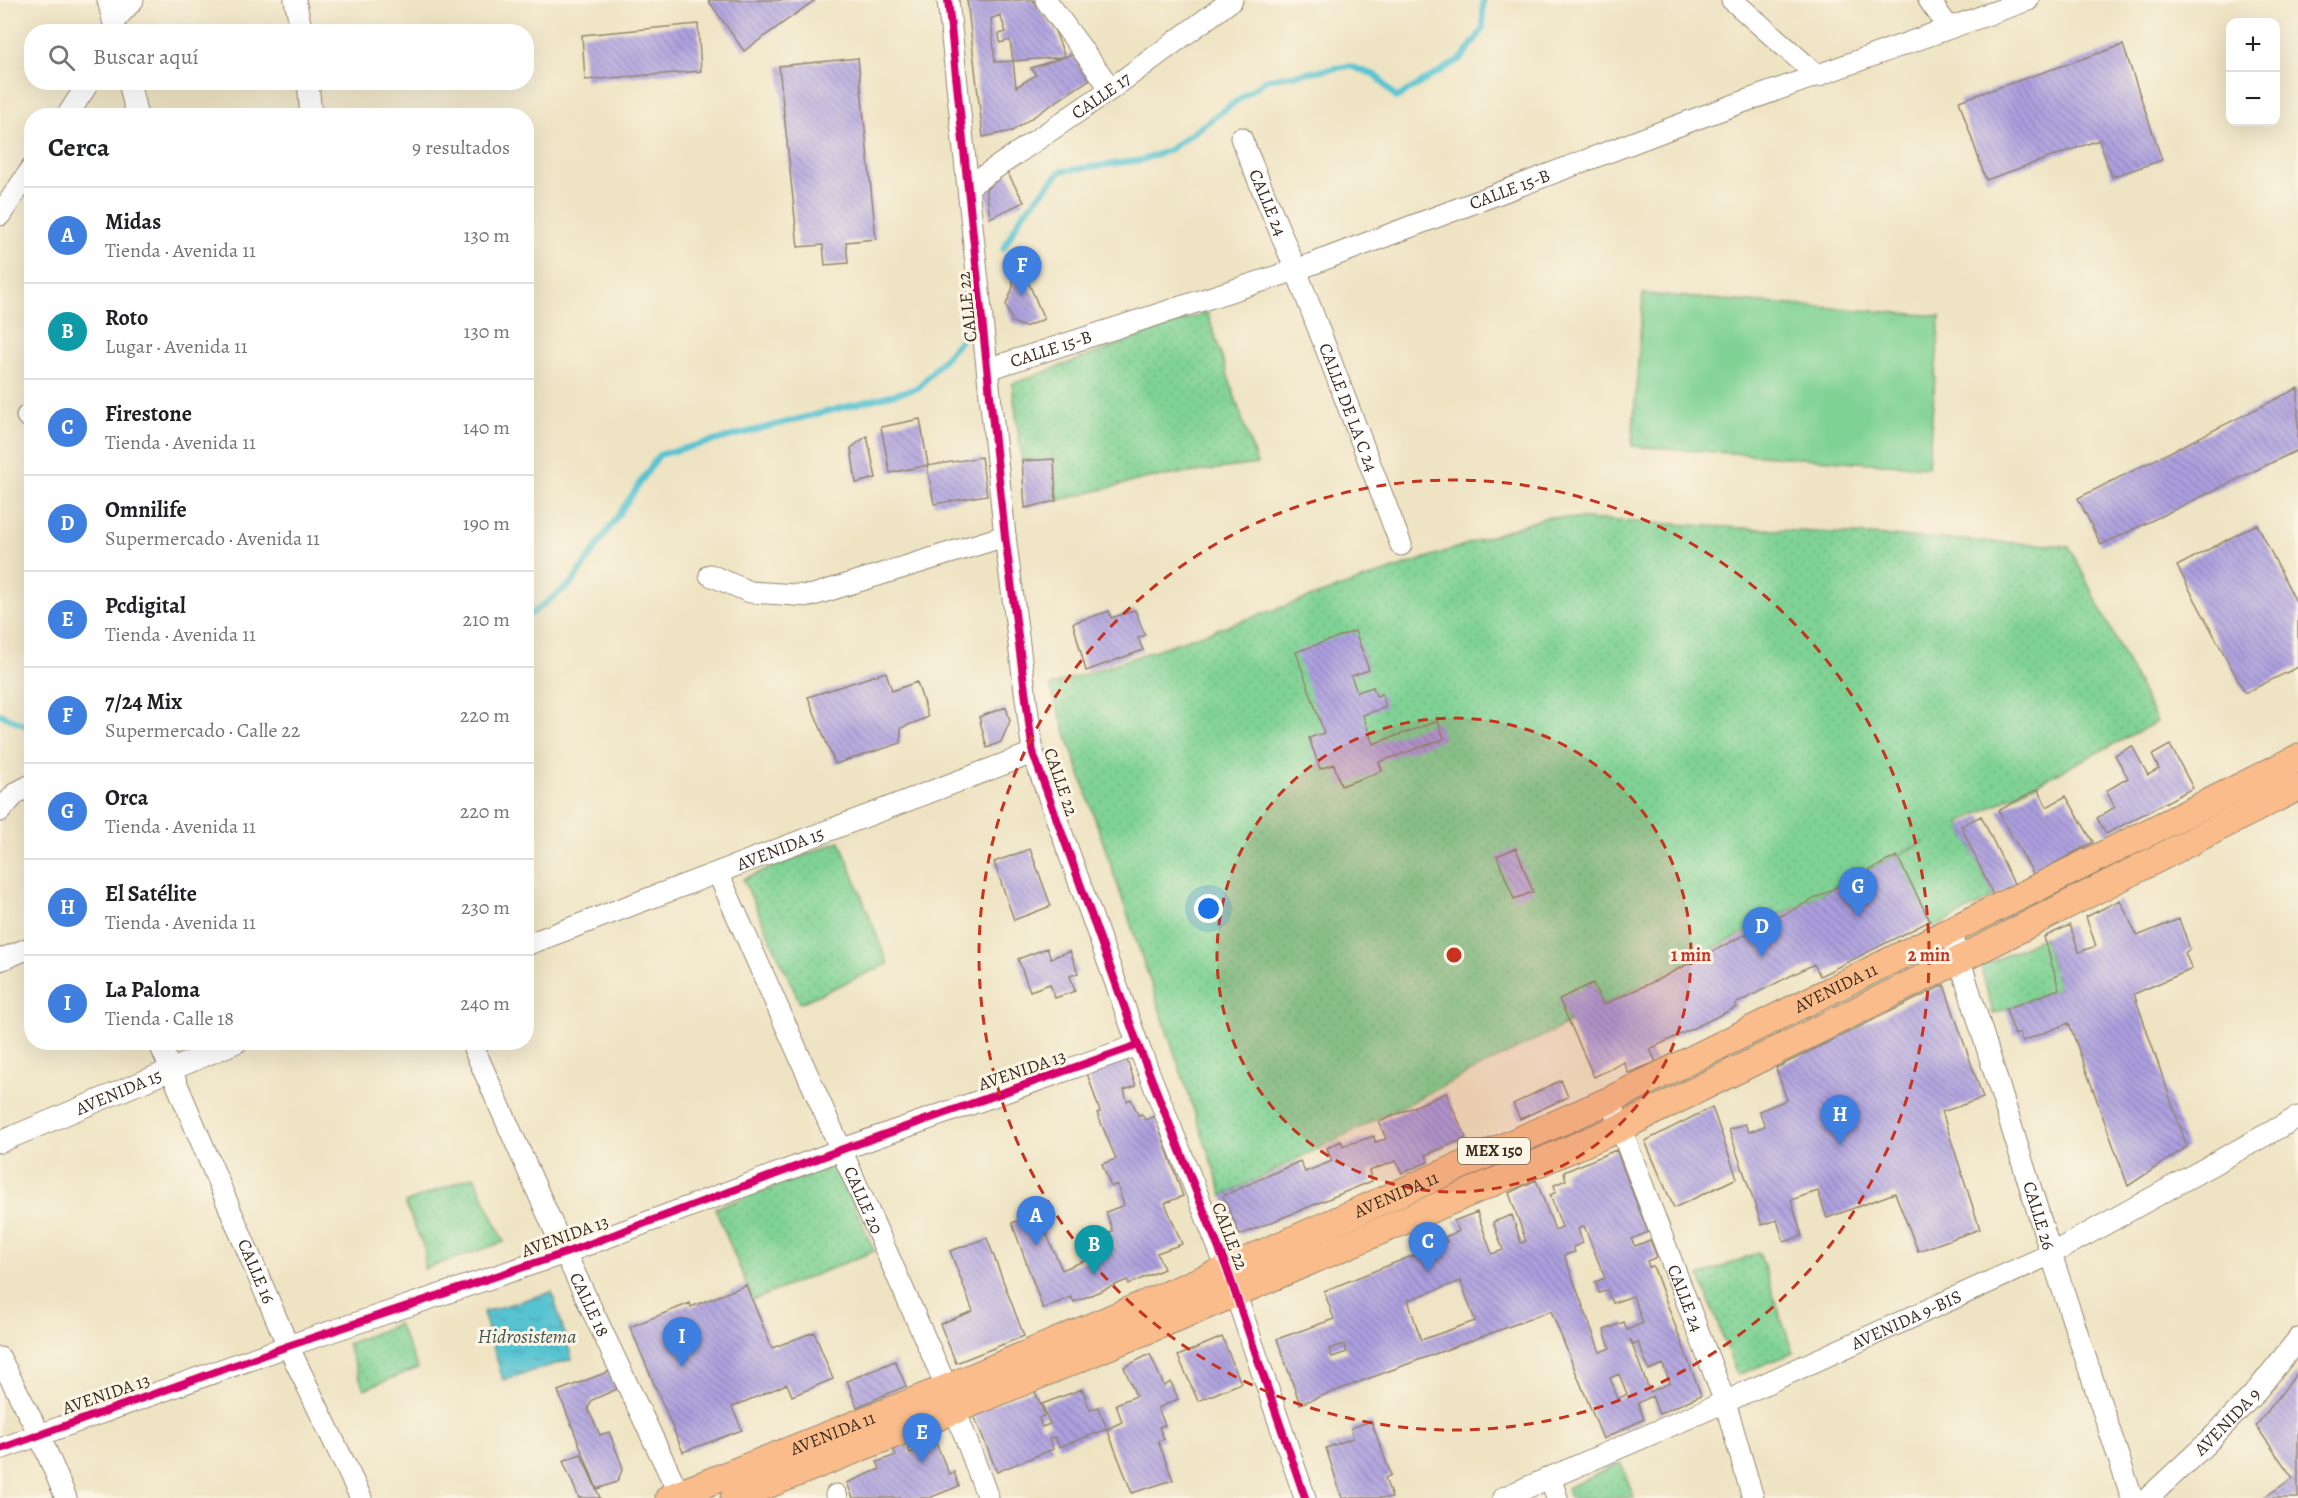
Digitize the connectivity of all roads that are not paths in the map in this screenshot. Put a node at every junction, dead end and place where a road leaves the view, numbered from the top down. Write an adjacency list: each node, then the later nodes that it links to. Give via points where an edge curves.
1 (108, 0): 10 (street)
2 (133, 0): 11 (street)
3 (295, 0): 12 (street)
4 (948, 0): 24 (street, CALLE 22)
5 (1046, 0): 15 (street)
6 (1232, 0): 15 (street, CALLE 17)
7 (1732, 0): 14 (street)
8 (1929, 0): 13 (street)
9 (2028, 0): 13 (street, CALLE 15-B)
10 (114, 24)
11 (116, 24)
12 (300, 24)
13 (1949, 28): 14 (street, CALLE 15-B)
14 (1818, 76): 26 (street, CALLE 15-B)
15 (1111, 89): 24 (street, CALLE 17)
16 (84, 90): 19 (street)
17 (131, 90): 20 (street)
18 (309, 90): 21 (street)
19 (72, 108)
20 (135, 108)
21 (310, 108)
22 (1241, 138): 26 (street, CALLE 24)
23 (24, 180): 25 (street)
24 (969, 186): 27 (street, CALLE 22)
25 (0, 215)
26 (1296, 270): 27 (street, CALLE 15-B); 29 (street, CALLE DE LA C 24)
27 (988, 369): 28 (street, CALLE 22)
28 (1005, 536): 30 (street, via 810,596 750,592); 31 (street, CALLE 22)
29 (1401, 545)
30 (710, 575)
31 (1033, 753): 38 (street, AVENIDA 15); 48 (street, CALLE 22)
32 (2298, 758): 36 (main road, AVENIDA 11 / MEX 150)
33 (2298, 787): 37 (main road, AVENIDA 11 / MEX 150)
34 (24, 790): 35 (street)
35 (0, 811)
36 (2173, 821): 37 (main road); 39 (main road, AVENIDA 11 / MEX 150)
37 (2185, 846): 40 (main road, AVENIDA 11 / MEX 150)
38 (718, 873): 42 (street, AVENIDA 15); 57 (street, CALLE 20)
39 (2054, 879): 40 (main road); 41 (main road, AVENIDA 11 / MEX 150)
40 (2065, 906): 45 (main road, AVENIDA 11 / MEX 150)
41 (1951, 932): 45 (street, CALLE 26); 46 (main road, AVENIDA 11 / MEX 150)
42 (534, 942)
43 (24, 950): 44 (street)
44 (0, 960)
45 (1959, 960): 47 (main road, AVENIDA 11 / MEX 150); 60 (street, CALLE 26)
46 (1831, 991): 47 (main road); 53 (main road, AVENIDA 11 / MEX 150)
47 (1842, 1018): 55 (main road, AVENIDA 11 / MEX 150)
48 (1138, 1045): 57 (street, AVENIDA 13); 61 (street, CALLE 22)
49 (163, 1050): 52 (street, CALLE 16)
50 (218, 1050): 52 (street, AVENIDA 15)
51 (475, 1050): 59 (street, CALLE 18)
52 (172, 1069): 56 (street, AVENIDA 15); 63 (street, CALLE 16)
53 (1611, 1100): 55 (street, CALLE 24); 58 (main road, AVENIDA 11 / MEX 150)
54 (2298, 1117): 60 (street, AVENIDA 9-BIS)
55 (1622, 1126): 58 (main road, AVENIDA 11 / MEX 150); 66 (street, CALLE 24)
56 (0, 1142)
57 (843, 1149): 59 (street, AVENIDA 13); 65 (street, CALLE 20)
58 (1407, 1204): 61 (main road, AVENIDA 11 / MEX 150)
59 (565, 1253): 63 (street, AVENIDA 13); 70 (street, CALLE 18)
60 (2051, 1254): 66 (street, AVENIDA 9-BIS); 79 (street, CALLE 26)
61 (1231, 1281): 65 (main road, AVENIDA 11 / MEX 150); 75 (street, CALLE 22)
62 (2298, 1339): 80 (street, AVENIDA 9, via 2254,1394)
63 (288, 1346): 67 (street, AVENIDA 13); 72 (street, CALLE 16)
64 (0, 1358): 67 (street)
65 (951, 1399): 70 (main road, AVENIDA 11 / MEX 150); 73 (main road, AVENIDA 11 / MEX 150); 74 (street, CALLE 20)
66 (1725, 1402): 69 (street, AVENIDA 9-BIS); 78 (street, CALLE 24)
67 (39, 1434): 68 (street, AVENIDA 13); 71 (street)
68 (0, 1449)
69 (1550, 1477): 76 (street, AVENIDA 9-BIS); 77 (street)
70 (676, 1497)
71 (66, 1498)
72 (361, 1498)
73 (734, 1498)
74 (988, 1498)
75 (1305, 1498)
76 (1503, 1498)
77 (1557, 1498)
78 (1753, 1498)
79 (2132, 1498)
80 (2148, 1498)

